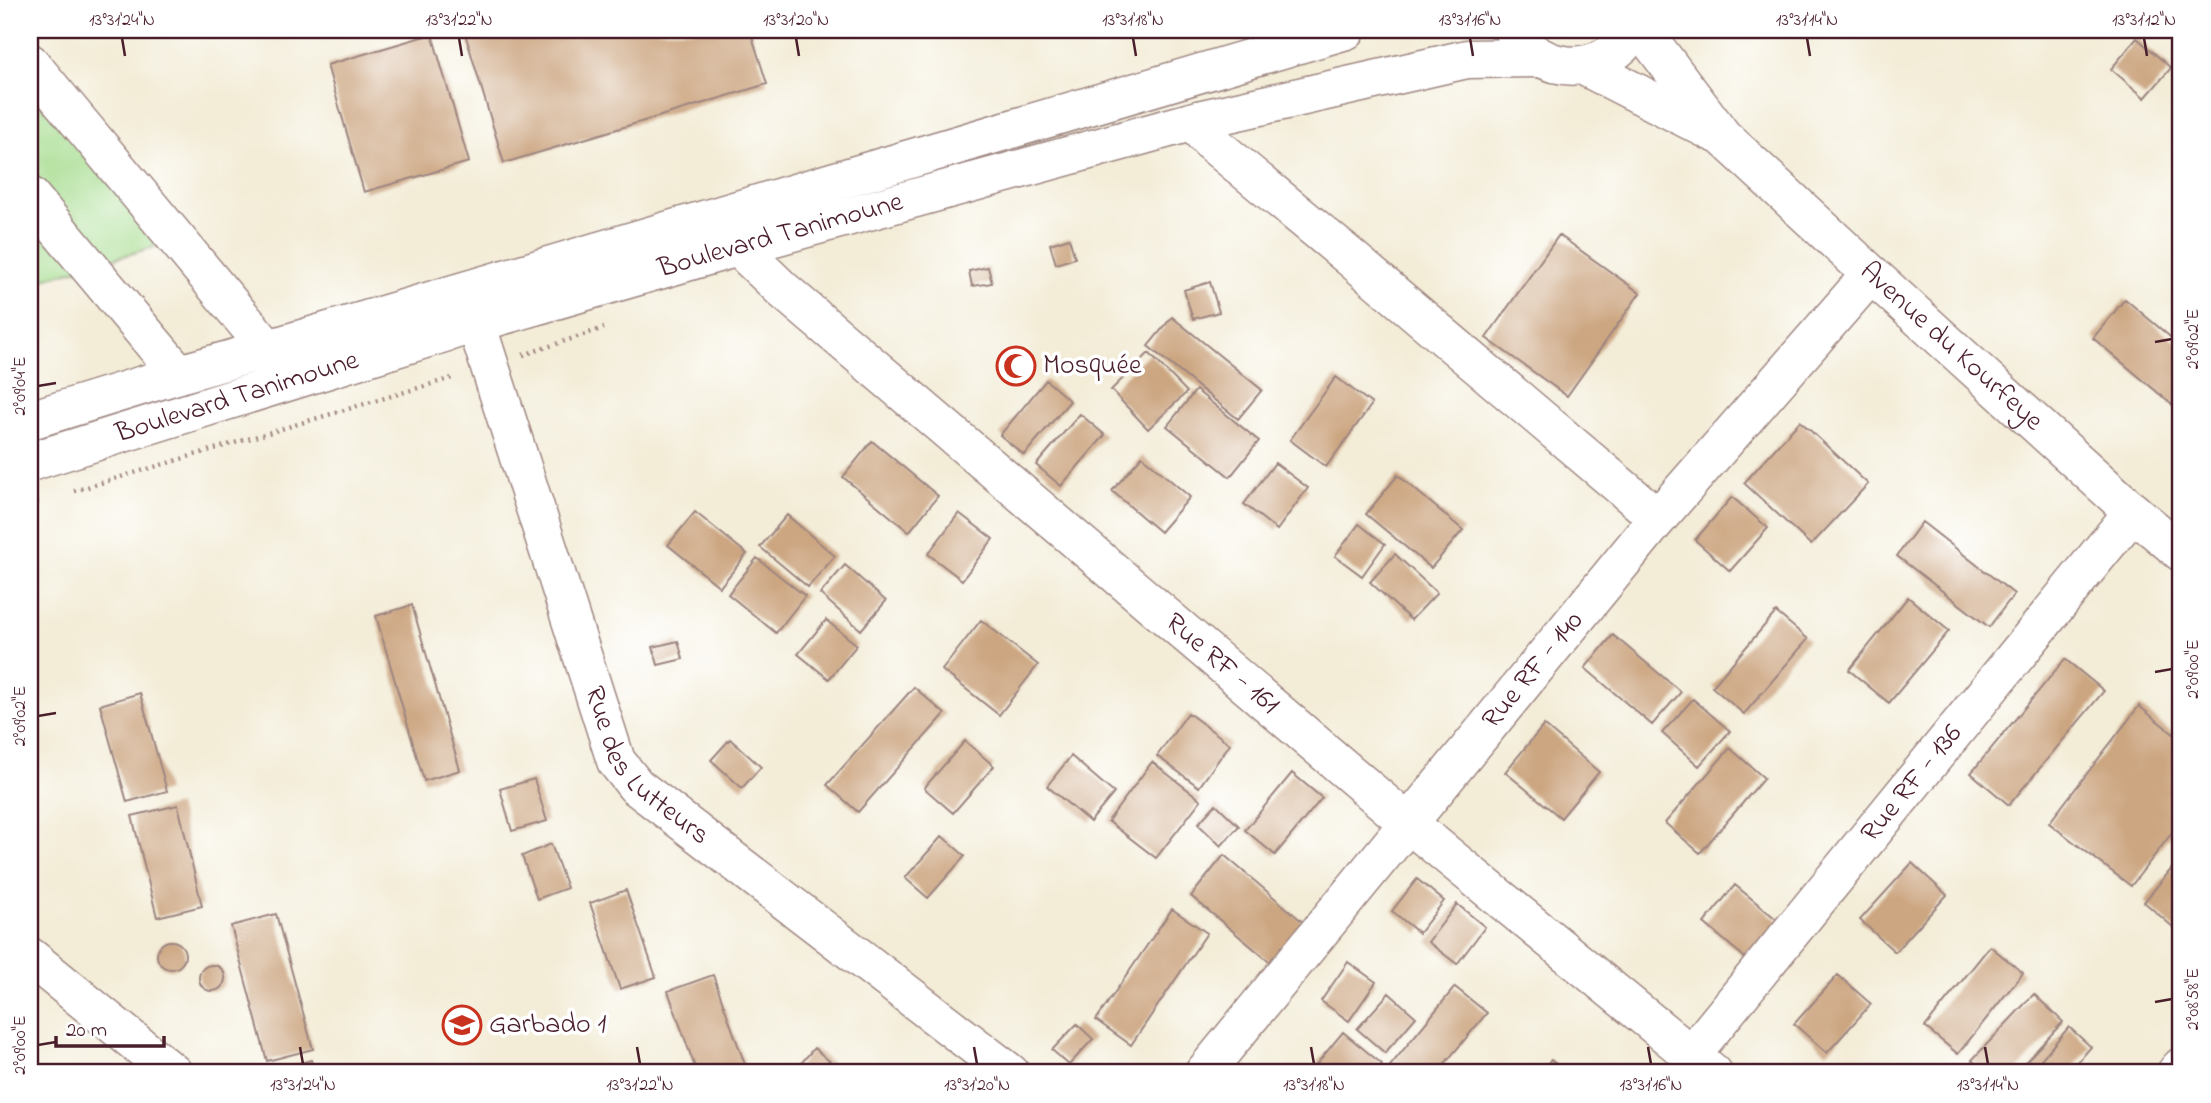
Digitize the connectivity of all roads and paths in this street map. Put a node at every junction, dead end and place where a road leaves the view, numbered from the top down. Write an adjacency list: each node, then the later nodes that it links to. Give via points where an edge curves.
1 (1513, 30): 5 (street)
2 (1633, 30): 7 (street, via 1612,54)
3 (1642, 30): 9 (street, Avenue du Kourfeye)
4 (1333, 32): 14 (street, Boulevard Tanimoune)
5 (1541, 58): 7 (street, Boulevard Tanimoune); 8 (street, Boulevard Tanimoune, via 1467,59)
6 (30, 63): 14 (street)
7 (1582, 65): 9 (street, Avenue du Kourfeye)
8 (1198, 120): 11 (street, Boulevard Tanimoune); 19 (street, via 1212,144)
9 (1723, 137): 12 (street, Avenue du Kourfeye)
10 (30, 196): 15 (street)
11 (738, 247): 13 (street, Boulevard Tanimoune); 21 (street, Rue RF - 161, via 793,299)
12 (1871, 274): 18 (street, Avenue du Kourfeye); 19 (street, Rue RF - 140)
13 (476, 323): 17 (street, Boulevard Tanimoune); 26 (street, Rue des Lutteurs, via 616,761 636,786)
14 (268, 349): 15 (street, Boulevard Tanimoune)
15 (179, 374): 16 (street, Boulevard Tanimoune)
16 (30, 420)
17 (30, 462)
18 (2133, 512): 20 (street, Avenue du Kourfeye); 23 (street, Rue RF - 136)
19 (1658, 518): 21 (street, Rue RF - 140)
20 (2181, 552)
21 (1408, 823): 23 (street, Rue RF - 161); 27 (street, Rue RF - 140)
22 (30, 957): 25 (street)
23 (1702, 1064)
24 (2181, 1067): 28 (street)
25 (173, 1073)
26 (1010, 1073)
27 (1204, 1073)
28 (2176, 1073)

